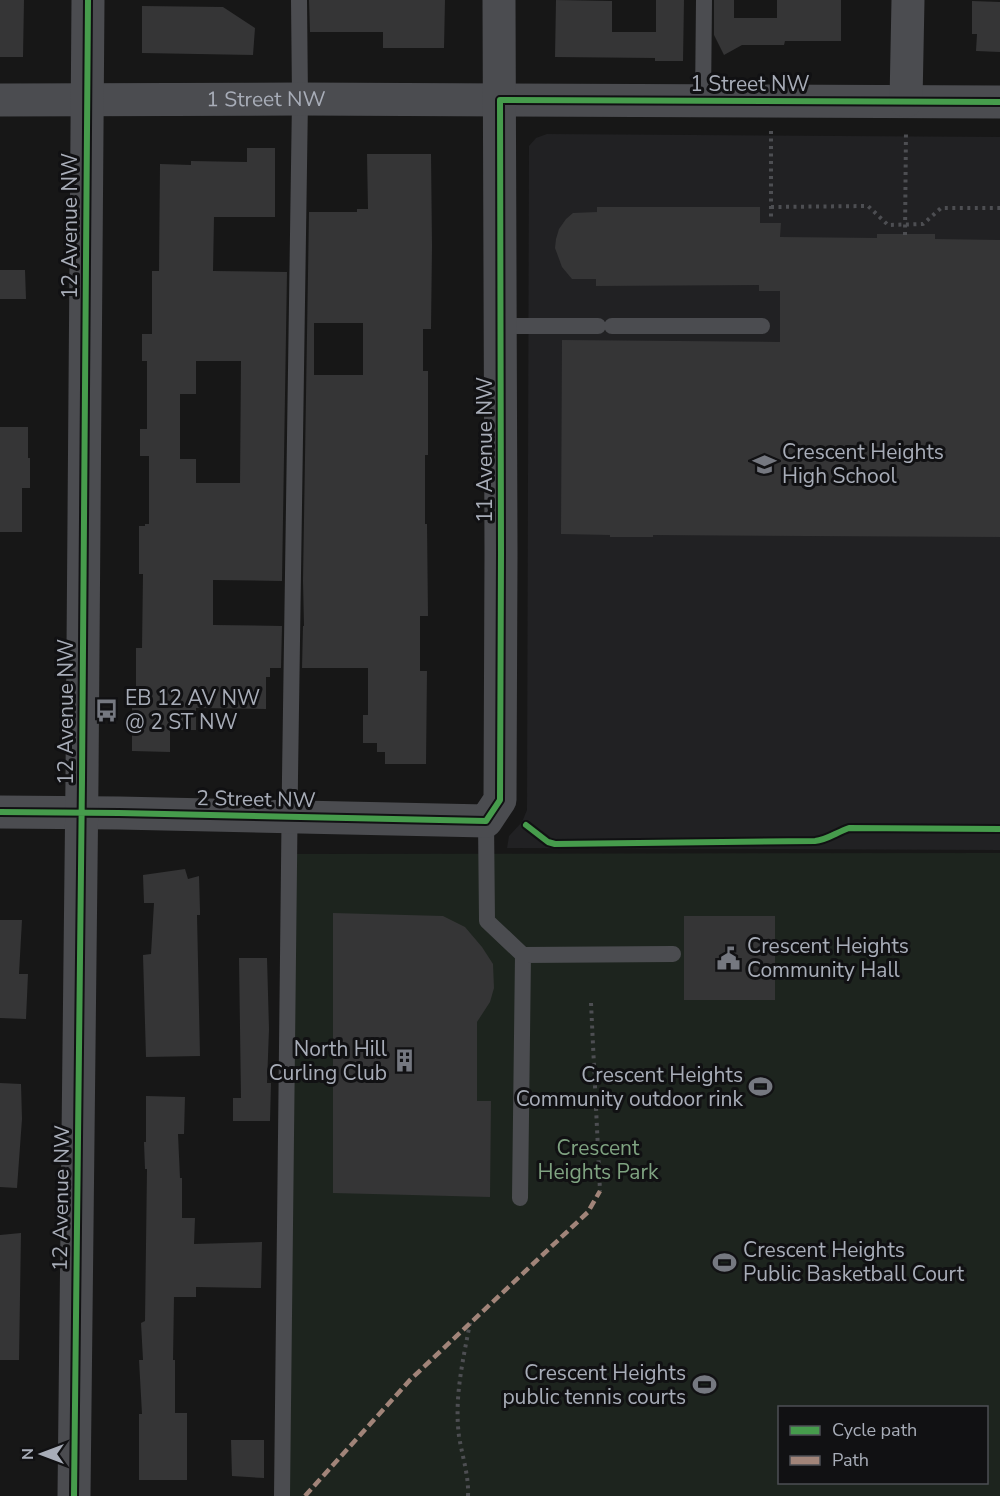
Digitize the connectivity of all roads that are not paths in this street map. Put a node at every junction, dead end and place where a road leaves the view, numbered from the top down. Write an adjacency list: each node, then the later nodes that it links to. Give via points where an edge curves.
1 (88, 0): 8 (street, 12 Avenue NW)
2 (299, 0): 6 (lane)
3 (499, 0): 9 (street, 11 Avenue NW)
4 (704, 0): 10 (lane)
5 (908, 0): 11 (street)
6 (300, 99): 8 (street, 1 Street NW); 9 (street, 1 Street NW); 18 (lane)
7 (0, 100): 8 (street, 1 Street NW)
8 (87, 100): 17 (street, 12 Avenue NW)
9 (500, 100): 10 (street, 1 Street NW); 13 (street, 11 Avenue NW)
10 (703, 101): 11 (street, 1 Street NW)
11 (906, 101): 12 (street, 1 Street NW)
12 (1000, 102)
13 (501, 326): 14 (lane); 15 (street, 11 Avenue NW, via 501,553)
14 (762, 326)
15 (493, 810): 18 (street, 2 Street NW); 20 (lane, via 487,921)
16 (0, 812): 17 (street, 2 Street NW)
17 (81, 813): 18 (street, 2 Street NW); 22 (street, 12 Avenue NW)
18 (289, 817): 23 (lane)
19 (672, 954): 20 (lane)
20 (523, 955): 21 (lane)
21 (520, 1198)
22 (74, 1496)
23 (282, 1496)

